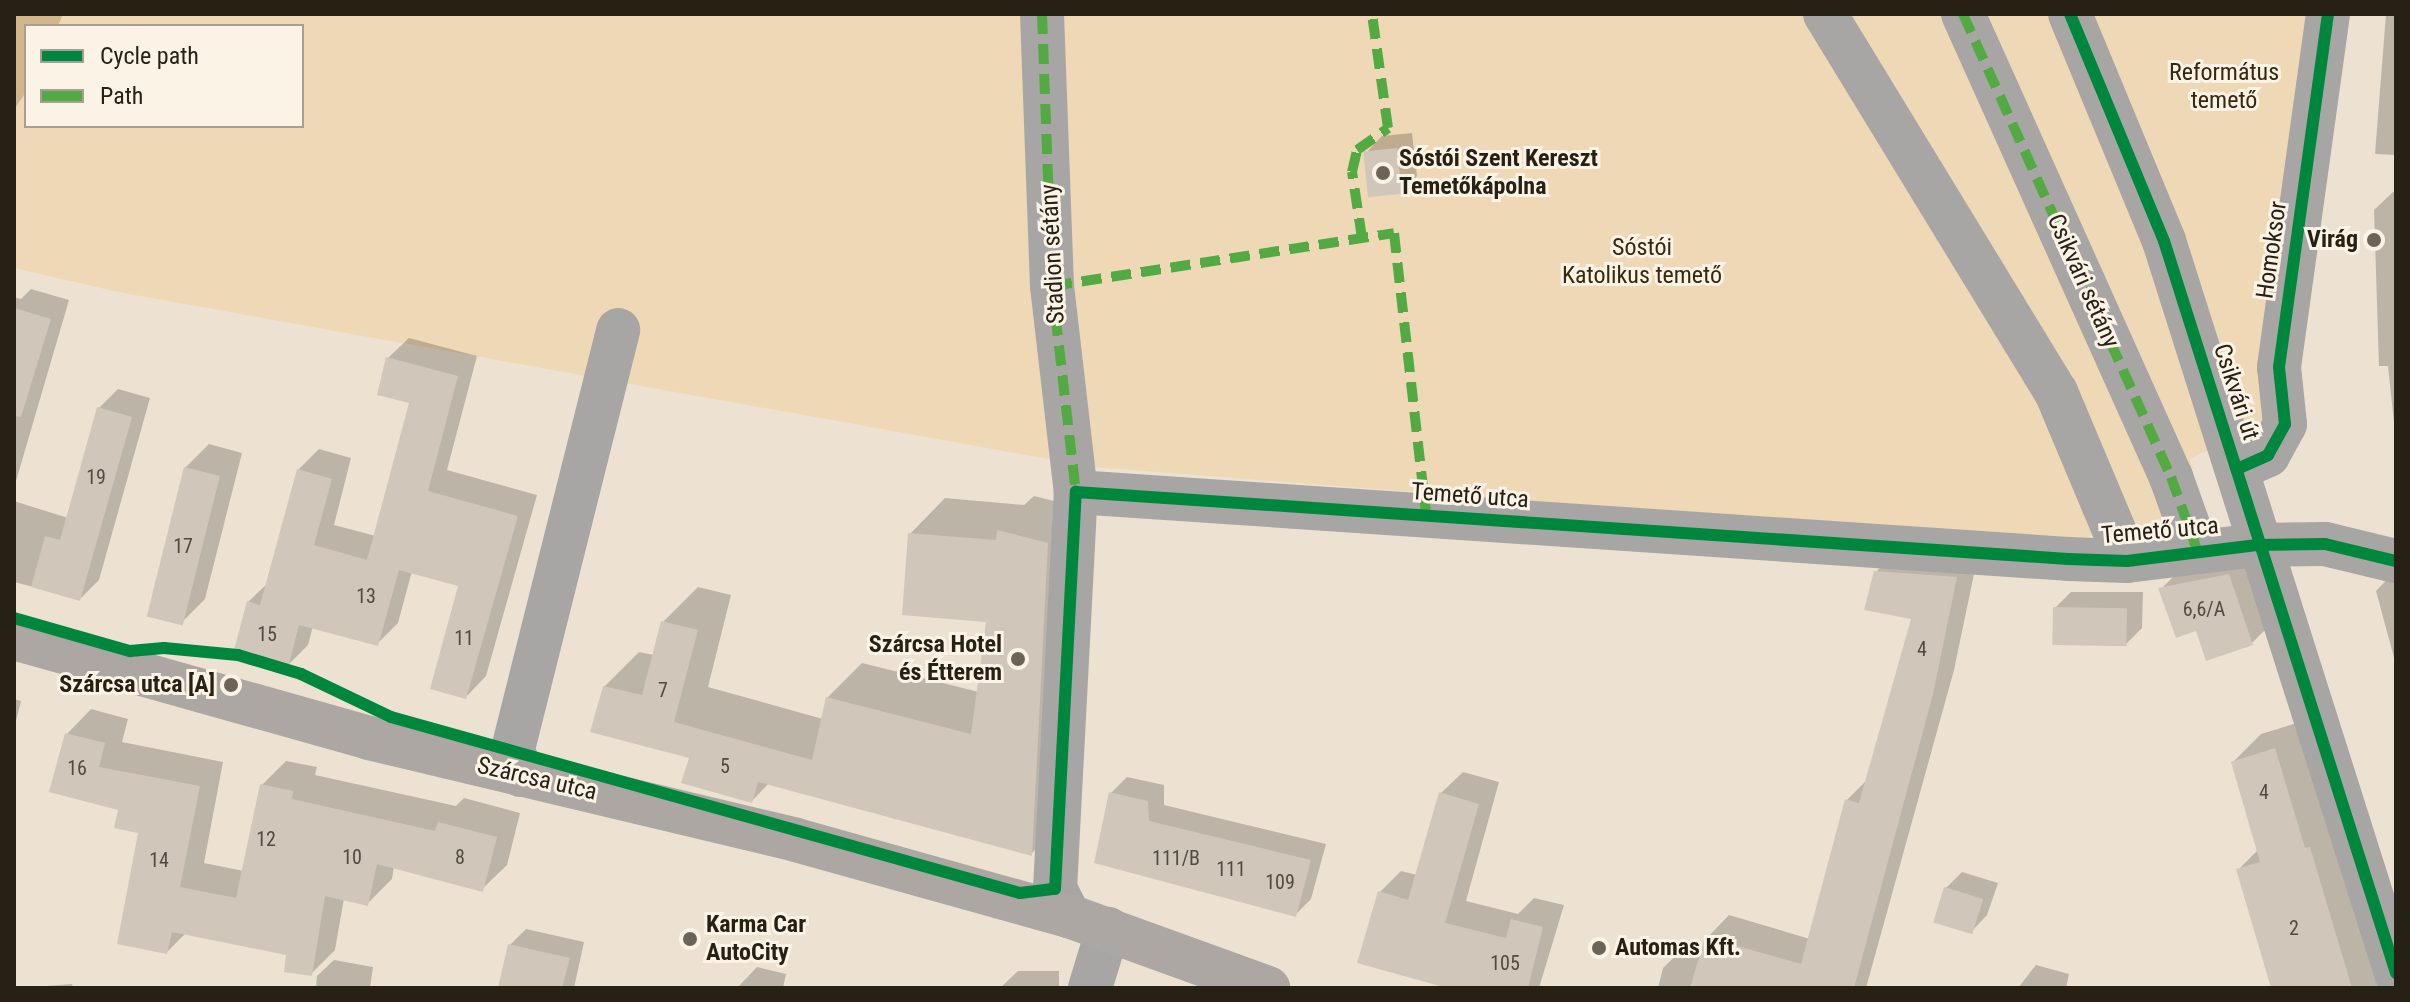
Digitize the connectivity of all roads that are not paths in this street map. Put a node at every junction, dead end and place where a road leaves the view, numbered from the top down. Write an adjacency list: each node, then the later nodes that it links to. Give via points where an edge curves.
1 (1042, 14): 8 (street, Stadion sétány, via 1052,286)
2 (1825, 14): 11 (street, via 2056,392)
3 (1963, 14): 10 (street, Csikvári sétány, via 2171,477)
4 (2070, 14): 7 (street, Csikvári út, via 2164,241)
5 (2328, 14): 7 (street, Homoksor, via 2279,367 2285,424 2268,455)
6 (618, 330): 14 (street, via 513,749)
7 (2237, 469): 9 (street, Csikvári út)
8 (1076, 492): 11 (street, Temető utca); 15 (street, via 1055,889)
9 (2257, 545): 10 (street, Temető utca); 12 (street, Temető utca, via 2325,544); 16 (street, Csikvári út)
10 (2197, 550): 11 (street, Temető utca)
11 (2127, 561)
12 (2396, 561)
13 (14, 638): 14 (main road, Szárcsa utca)
14 (521, 775): 15 (main road, Szárcsa utca, via 796,840)
15 (1088, 923): 17 (street); 18 (main road, Szárcsa utca)
16 (2396, 973)
17 (1090, 988)
18 (1268, 988)

